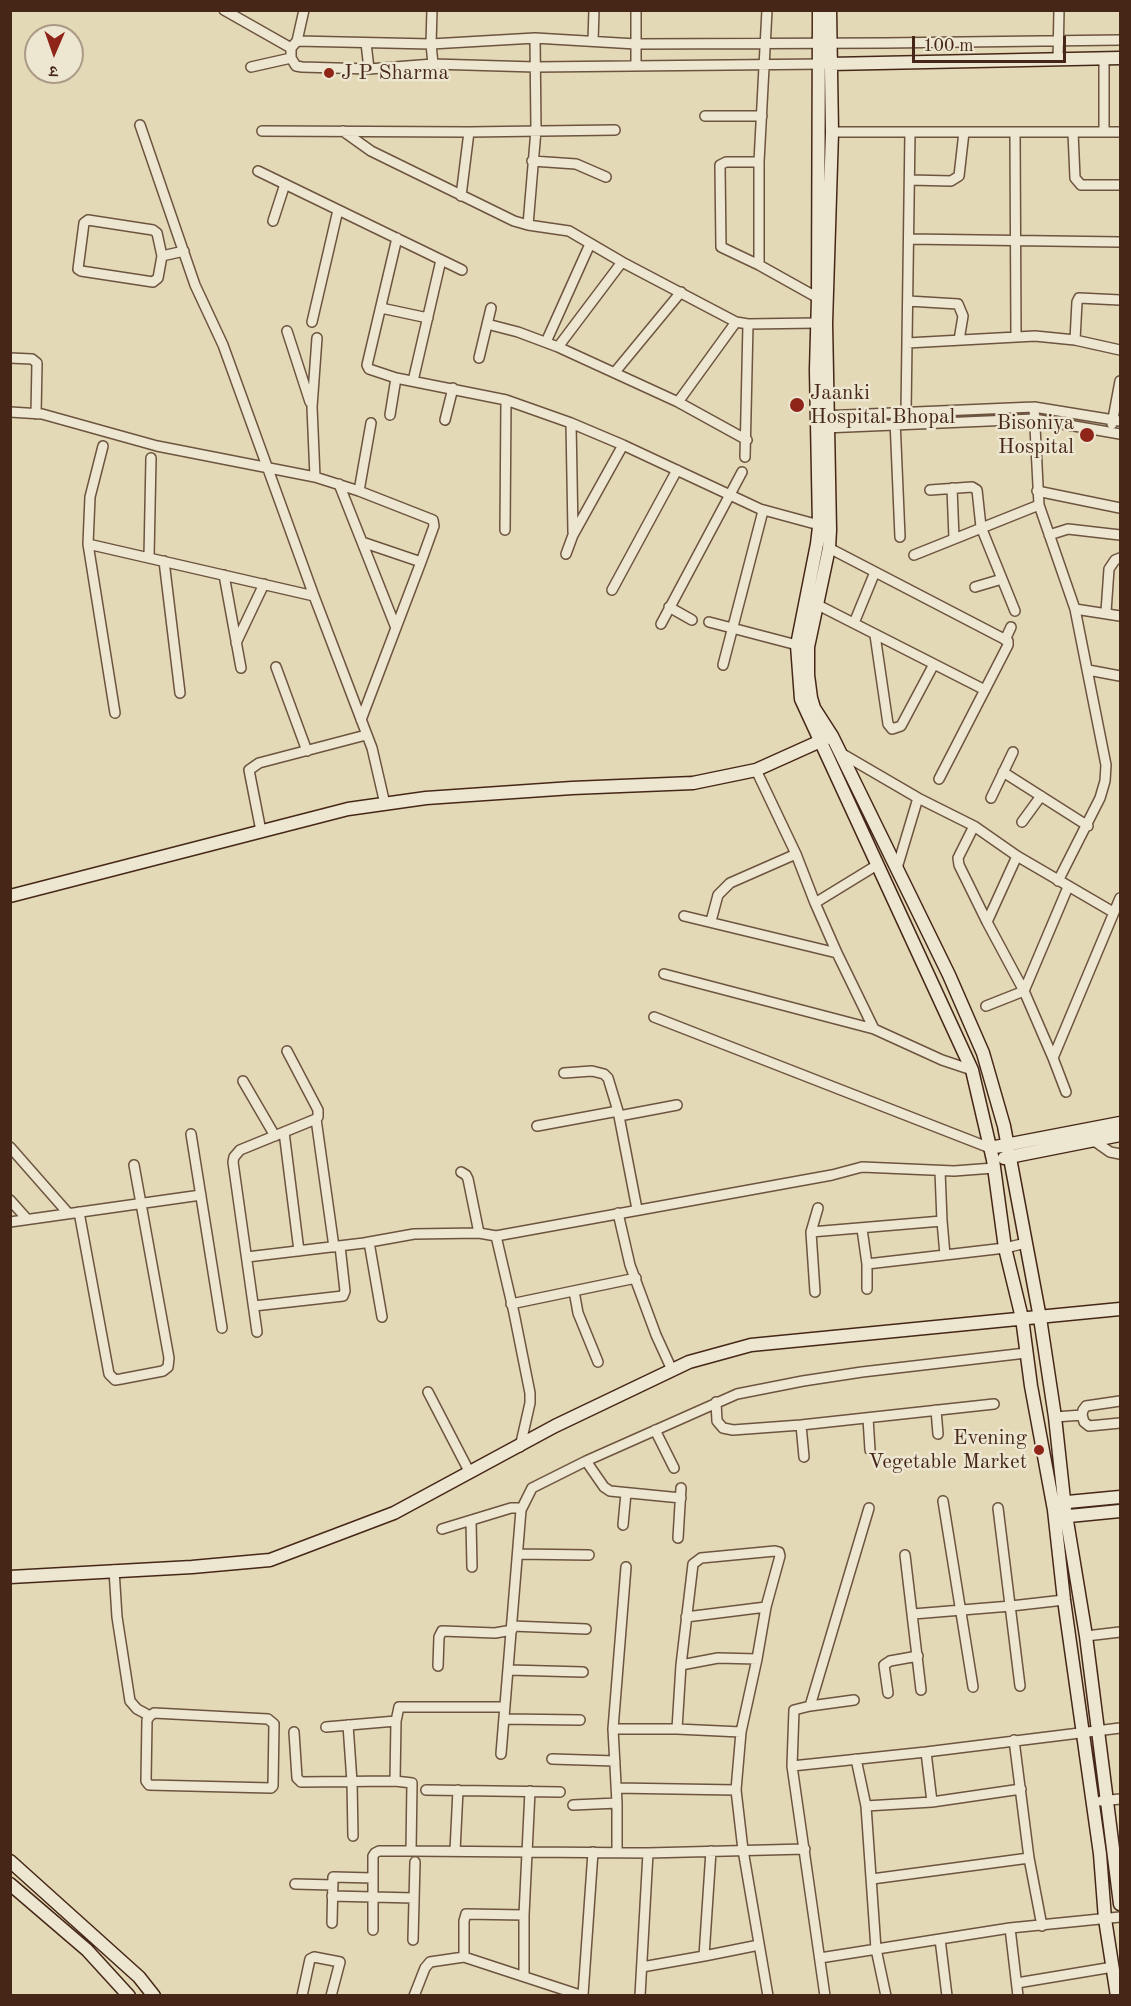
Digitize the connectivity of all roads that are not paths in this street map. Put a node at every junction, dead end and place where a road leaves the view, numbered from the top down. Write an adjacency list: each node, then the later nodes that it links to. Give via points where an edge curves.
1 (224, 10): 19 (street)
2 (303, 10): 19 (street)
3 (432, 10): 17 (street)
4 (594, 10): 13 (street)
5 (636, 10): 18 (street)
6 (767, 10): 15 (street)
7 (819, 10): 16 (street)
8 (830, 10): 16 (street)
9 (1059, 10): 12 (street)
10 (535, 38): 13 (street); 17 (street); 28 (street)
11 (1120, 39): 12 (street)
12 (1058, 40): 16 (street); 22 (street)
13 (593, 41): 18 (street)
14 (366, 43): 17 (street); 19 (street); 29 (street)
15 (766, 43): 16 (street); 18 (street); 24 (street)
16 (824, 43): 25 (street)
17 (431, 44): 23 (street)
18 (636, 44): 26 (street)
19 (293, 49): 27 (street); 29 (street, via 296,66 302,68)
20 (1104, 58): 21 (street); 22 (street); 43 (street)
21 (1120, 58)
22 (1058, 60): 25 (street)
23 (433, 64): 28 (street); 29 (street)
24 (765, 64): 25 (street); 26 (street); 31 (street)
25 (824, 64): 38 (street); 68 (street)
26 (636, 66): 28 (street)
27 (251, 67)
28 (535, 67): 33 (street)
29 (369, 69)
30 (705, 116): 31 (street)
31 (762, 116): 46 (street)
32 (140, 124): 61 (street)
33 (536, 130): 34 (street); 37 (street); 45 (street)
34 (615, 130)
35 (262, 131): 36 (street)
36 (343, 131): 37 (street); 52 (street, via 371,151)
37 (469, 132): 52 (street)
38 (832, 132): 39 (street); 107 (street)
39 (910, 132): 40 (street); 49 (street)
40 (964, 132): 41 (street); 49 (street, via 959,176 951,181)
41 (1016, 132): 42 (street); 58 (street)
42 (1073, 132): 43 (street); 51 (street, via 1075,178 1081,185)
43 (1104, 132): 44 (street)
44 (1120, 132)
45 (532, 161): 48 (street, via 576,165); 55 (street)
46 (759, 162): 65 (street); 65 (street, via 723,163 720,189 721,247)
47 (258, 171): 50 (street)
48 (606, 177)
49 (910, 180): 57 (street)
50 (285, 184): 53 (street); 54 (street)
51 (1120, 185)
52 (461, 196): 55 (street)
53 (338, 210): 56 (street); 74 (street)
54 (273, 221)
55 (528, 225): 60 (street, via 569,231)
56 (397, 238): 63 (street); 71 (street)
57 (909, 239): 58 (street); 70 (street)
58 (1016, 241): 59 (street); 80 (street)
59 (1120, 242)
60 (590, 243): 64 (street); 84 (street)
61 (184, 251): 62 (street); 118 (street)
62 (162, 256): 62 (street, via 158,278 153,282 78,269 84,223 88,220 153,230)
63 (441, 260): 66 (street); 73 (street)
64 (622, 262): 67 (street); 86 (street)
65 (759, 265): 68 (street)
66 (462, 270)
67 (681, 292): 75 (street); 90 (street)
68 (818, 298): 76 (street)
69 (1120, 300): 82 (street, via 1079,298)
70 (908, 301): 83 (street, via 958,304 963,316); 85 (street)
71 (381, 308): 73 (street); 91 (street, via 367,368)
72 (491, 308): 77 (street)
73 (428, 318): 92 (street)
74 (312, 322)
75 (736, 322): 78 (street); 96 (street)
76 (817, 323): 78 (street); 107 (street)
77 (487, 324): 84 (street); 88 (street)
78 (748, 324): 113 (street)
79 (287, 331): 97 (street)
80 (1016, 336): 82 (street); 83 (street)
81 (317, 338): 97 (street)
82 (1075, 339): 87 (street)
83 (959, 340): 85 (street)
84 (546, 342): 86 (street)
85 (907, 343): 101 (street)
86 (558, 346): 90 (street)
87 (1120, 350)
88 (479, 357)
89 (10, 358): 102 (street, via 32,359 37,363)
90 (615, 372): 96 (street)
91 (396, 378): 92 (street); 103 (street)
92 (413, 381): 94 (street)
93 (1120, 381): 106 (street)
94 (453, 388): 95 (street); 105 (street)
95 (506, 400): 109 (street); 133 (street)
96 (678, 402): 113 (street)
97 (312, 407): 121 (street)
98 (1034, 407): 101 (street); 104 (street); 106 (street)
99 (10, 412): 102 (street)
100 (895, 412): 101 (street); 107 (street); 110 (street)
101 (906, 412)
102 (36, 414): 118 (street, via 157,446)
103 (390, 415)
104 (1034, 419): 110 (street); 111 (street); 126 (street)
105 (445, 420)
106 (1117, 421): 111 (street)
107 (822, 422): 110 (street); 131 (street); 141 (street)
108 (371, 423): 125 (street)
109 (571, 423): 114 (street); 134 (street)
110 (895, 424): 137 (street)
111 (1110, 432): 112 (street)
112 (1120, 434)
113 (747, 440): 116 (street)
114 (623, 445): 119 (street); 134 (street)
115 (103, 446): 140 (street, via 90,497)
116 (746, 457)
117 (151, 458): 144 (street)
118 (268, 468): 121 (street); 154 (street)
119 (677, 470): 127 (street); 153 (street)
120 (742, 472): 127 (street)
121 (315, 477): 122 (street)
122 (339, 484): 125 (street); 139 (street)
123 (952, 488): 124 (street); 132 (street, via 977,490); 138 (street)
124 (930, 490)
125 (359, 491): 147 (street, via 433,519)
126 (1037, 491): 128 (street); 129 (street)
127 (728, 496): 130 (street); 156 (street)
128 (1039, 505): 132 (street); 135 (street)
129 (1120, 508)
130 (763, 511): 131 (street); 167 (street)
131 (819, 525): 171 (street)
132 (981, 527): 138 (street); 150 (street)
133 (505, 530)
134 (573, 535): 142 (street)
135 (1049, 535): 136 (street, via 1068,529); 157 (street)
136 (1120, 535)
137 (900, 537)
138 (954, 538): 143 (street)
139 (362, 542): 147 (street); 166 (street)
140 (88, 544): 144 (street); 180 (street)
141 (829, 548): 148 (street); 155 (street)
142 (566, 554)
143 (914, 555)
144 (149, 557): 146 (street)
145 (1120, 558): 159 (street, via 1110,569)
146 (164, 561): 149 (street); 179 (street)
147 (421, 562): 166 (street)
148 (875, 572): 163 (street); 169 (street)
149 (224, 575): 151 (street); 170 (street)
150 (1002, 579): 152 (street); 158 (street)
151 (264, 584): 154 (street); 170 (street)
152 (975, 587)
153 (612, 590)
154 (314, 596): 181 (street)
155 (816, 604): 163 (street); 183 (street, via 808,647 808,675 814,708)
156 (669, 608): 161 (street); 164 (street)
157 (1075, 609): 159 (street); 176 (street)
158 (1015, 611)
159 (1106, 612): 160 (street)
160 (1120, 616)
161 (692, 620)
162 (709, 622): 167 (street)
163 (854, 623): 168 (street)
164 (661, 624)
165 (1011, 627): 169 (street)
166 (396, 628): 181 (street)
167 (732, 629): 171 (street); 173 (street)
168 (875, 635): 172 (street); 172 (street, via 888,724 892,729 901,726)
169 (1005, 640): 178 (street, via 1008,645)
170 (236, 643): 175 (street)
171 (797, 645): 184 (street, via 801,699)
172 (934, 664): 178 (street)
173 (723, 665)
174 (276, 667): 185 (street)
175 (241, 668)
176 (1088, 670): 177 (street); 197 (street, via 1106,765 1102,792)
177 (1120, 676)
178 (984, 690): 190 (street)
179 (180, 693)
180 (115, 713)
181 (361, 720): 182 (street)
182 (366, 735): 185 (street); 194 (street)
183 (832, 736): 184 (street); 186 (street)
184 (819, 742): 188 (street); 201 (street)
185 (307, 751): 198 (street, via 259,763 249,770)
186 (839, 752): 192 (street); 202 (street)
187 (1012, 752): 189 (street)
188 (756, 770): 194 (street, via 693,783 426,798); 199 (street)
189 (1003, 772): 191 (street); 193 (street)
190 (939, 779)
191 (1041, 796): 195 (street); 197 (street)
192 (918, 798): 196 (street); 202 (street)
193 (991, 798)
194 (385, 804): 198 (street)
195 (1022, 822)
196 (974, 826): 200 (street); 211 (street, via 958,858)
197 (1088, 826): 203 (street)
198 (261, 831): 205 (street)
199 (796, 854): 207 (street); 210 (street, via 730,883 718,896)
200 (1017, 856): 203 (street); 211 (street)
201 (877, 865): 207 (street); 220 (street)
202 (897, 868): 233 (street, via 983,1053)
203 (1058, 881): 204 (street)
204 (1068, 887): 208 (street); 214 (street)
205 (10, 896)
206 (1120, 898): 208 (street)
207 (815, 903): 212 (street)
208 (1113, 912): 219 (street)
209 (684, 916): 210 (street)
210 (711, 921): 212 (street)
211 (987, 922): 214 (street)
212 (837, 953): 217 (street)
213 (664, 974): 217 (street)
214 (1024, 991): 215 (street); 219 (street)
215 (986, 1006)
216 (654, 1017): 237 (street)
217 (874, 1029): 220 (street)
218 (287, 1051): 226 (street, via 318,1110)
219 (1053, 1058): 223 (street)
220 (972, 1070): 237 (street)
221 (564, 1073): 225 (street, via 604,1074 613,1089)
222 (243, 1081): 230 (street)
223 (1066, 1092)
224 (677, 1105): 225 (street)
225 (619, 1113): 228 (street); 245 (street)
226 (315, 1119): 230 (street); 257 (street)
227 (1120, 1123): 233 (street)
228 (537, 1126)
229 (191, 1134): 241 (street)
230 (280, 1134): 259 (street); 261 (street, via 240,1150 234,1157)
231 (1120, 1135): 232 (street)
232 (1093, 1140): 235 (street); 236 (street)
233 (1008, 1144): 236 (street); 237 (street)
234 (10, 1147): 246 (street)
235 (1120, 1154)
236 (1009, 1157): 237 (street); 256 (street)
237 (992, 1158): 239 (street); 258 (street)
238 (134, 1165): 243 (street)
239 (940, 1171): 245 (street, via 862,1167); 249 (street)
240 (461, 1172): 253 (street, via 468,1179)
241 (201, 1195): 243 (street); 273 (street)
242 (10, 1200): 248 (street)
243 (140, 1203): 246 (street); 246 (street, via 169,1363 163,1371 121,1380 108,1374)
244 (818, 1208): 252 (street)
245 (637, 1209): 247 (street)
246 (74, 1213): 248 (street)
247 (618, 1213): 254 (street); 263 (street)
248 (27, 1219): 250 (street)
249 (942, 1221): 251 (street); 260 (street)
250 (10, 1222)
251 (862, 1229): 252 (street); 262 (street)
252 (811, 1232): 266 (street)
253 (479, 1233): 254 (street); 255 (street, via 414,1234)
254 (496, 1236): 267 (street)
255 (369, 1242): 257 (street); 270 (street)
256 (1026, 1243): 258 (street); 272 (street)
257 (337, 1246): 259 (street); 268 (street, via 343,1296)
258 (1005, 1248): 260 (street); 271 (street)
259 (299, 1251): 261 (street)
260 (945, 1255): 262 (street)
261 (247, 1257): 268 (street)
262 (867, 1264): 264 (street)
263 (636, 1278): 265 (street); 277 (street)
264 (867, 1289)
265 (574, 1291): 267 (street); 276 (street, via 578,1313)
266 (815, 1292)
267 (511, 1304): 290 (street, via 530,1394)
268 (254, 1306): 274 (street)
269 (1120, 1309): 272 (street)
270 (382, 1317)
271 (1022, 1318): 272 (street); 275 (street); 277 (street, via 752,1345)
272 (1040, 1318): 284 (street)
273 (222, 1328)
274 (257, 1332)
275 (1026, 1353): 280 (street, via 803,1381 736,1394); 299 (street)
276 (598, 1362)
277 (672, 1370): 290 (street)
278 (428, 1392): 295 (street)
279 (1120, 1401): 283 (street, via 1086,1406)
280 (716, 1402): 287 (street, via 717,1421 728,1430); 288 (street)
281 (994, 1404): 282 (street)
282 (936, 1410): 285 (street); 289 (street)
283 (1082, 1415): 284 (street); 286 (street, via 1089,1426)
284 (1055, 1417): 299 (street)
285 (868, 1418): 287 (street); 291 (street)
286 (1120, 1423)
287 (801, 1425): 292 (street)
288 (655, 1430): 293 (street); 294 (street)
289 (938, 1434)
290 (520, 1447): 295 (street)
291 (870, 1450)
292 (804, 1457)
293 (586, 1461): 296 (street, via 607,1490); 302 (street, via 532,1488)
294 (674, 1468)
295 (470, 1473): 314 (street, via 394,1514 270,1560)
296 (626, 1493): 306 (street); 308 (street, via 681,1493)
297 (1120, 1497): 299 (street)
298 (944, 1501): 319 (street)
299 (1058, 1502): 304 (street)
300 (869, 1508): 337 (street)
301 (998, 1508): 317 (street)
302 (521, 1510): 305 (street, via 512,1508); 309 (street)
303 (1120, 1511): 304 (street)
304 (1061, 1517): 316 (street); 325 (street)
305 (471, 1521): 307 (street); 312 (street)
306 (623, 1525)
307 (442, 1529)
308 (678, 1538)
309 (518, 1554): 310 (street); 322 (street)
310 (589, 1555)
311 (905, 1555): 320 (street)
312 (472, 1567)
313 (626, 1567): 346 (street)
314 (115, 1575): 315 (street); 339 (street, via 130,1701)
315 (10, 1577)
316 (1064, 1600): 317 (street); 351 (street)
317 (1011, 1606): 319 (street); 332 (street)
318 (766, 1607): 321 (street); 321 (street, via 780,1556 776,1551 700,1558 690,1572); 327 (street)
319 (961, 1610): 320 (street); 333 (street)
320 (913, 1614): 326 (street)
321 (686, 1617): 329 (street)
322 (512, 1628): 323 (street); 328 (street, via 495,1633 442,1631); 330 (street)
323 (586, 1629)
324 (1120, 1632): 325 (street)
325 (1086, 1636): 348 (street)
326 (918, 1656): 334 (street); 335 (street, via 884,1665)
327 (757, 1659): 329 (street, via 718,1658); 350 (street)
328 (438, 1665)
329 (681, 1665): 347 (street)
330 (508, 1670): 331 (street); 338 (street)
331 (583, 1672)
332 (1020, 1686)
333 (973, 1687)
334 (921, 1690)
335 (888, 1693)
336 (854, 1700): 337 (street)
337 (810, 1706): 358 (street, via 794,1710)
338 (505, 1707): 340 (street); 342 (street, via 402,1706 397,1709)
339 (150, 1716): 339 (street, via 154,1713 268,1719 274,1724 273,1786 149,1785 146,1781)
340 (504, 1719): 341 (street); 354 (street)
341 (580, 1720)
342 (396, 1721): 343 (street); 359 (street)
343 (348, 1725): 344 (street); 360 (street)
344 (326, 1726)
345 (1120, 1728): 348 (street)
346 (613, 1729): 347 (street); 357 (street)
347 (677, 1729): 350 (street)
348 (1097, 1730): 351 (street); 369 (street)
349 (294, 1732): 360 (street, via 299,1781)
350 (741, 1732): 365 (street)
351 (1083, 1732): 352 (street); 371 (street)
352 (1014, 1740): 353 (street); 362 (street)
353 (926, 1752): 356 (street); 370 (street)
354 (501, 1754)
355 (552, 1758): 357 (street)
356 (856, 1759): 358 (street); 374 (street)
357 (615, 1761): 361 (street)
358 (792, 1766): 376 (street)
359 (395, 1781): 360 (street); 378 (street, via 413,1785)
360 (352, 1782): 375 (street)
361 (616, 1788): 365 (street); 372 (street)
362 (1021, 1789): 370 (street); 386 (street)
363 (426, 1790): 364 (street)
364 (458, 1790): 366 (street); 379 (street)
365 (736, 1790): 377 (street)
366 (530, 1791): 367 (street); 381 (street)
367 (560, 1792)
368 (1120, 1799): 369 (street)
369 (1107, 1800): 371 (street); 385 (street)
370 (932, 1802): 374 (street)
371 (1092, 1802): 400 (street)
372 (617, 1803): 373 (street); 383 (street)
373 (573, 1805)
374 (866, 1806): 390 (street)
375 (353, 1836)
376 (805, 1849): 377 (street); 411 (street)
377 (743, 1850): 380 (street); 407 (street)
378 (411, 1851): 379 (street); 389 (street, via 375,1852)
379 (456, 1851): 381 (street)
380 (711, 1851): 384 (street); 409 (street)
381 (527, 1852): 382 (street); 398 (street)
382 (593, 1852): 383 (street); 421 (street)
383 (617, 1852): 384 (street)
384 (648, 1853): 412 (street)
385 (1117, 1855): 397 (street)
386 (1029, 1858): 390 (street); 402 (street)
387 (10, 1862): 417 (street, via 139,1977)
388 (415, 1862): 396 (street)
389 (373, 1878): 393 (street, via 335,1876); 395 (street)
390 (872, 1880): 408 (street)
391 (10, 1884): 416 (street, via 87,1950)
392 (295, 1884): 393 (street)
393 (333, 1885): 394 (street)
394 (332, 1896): 395 (street); 401 (street)
395 (373, 1897): 396 (street); 404 (street)
396 (414, 1898): 406 (street)
397 (1120, 1904)
398 (524, 1915): 410 (street, via 466,1914); 414 (street)
399 (1120, 1917): 400 (street)
400 (1105, 1919): 402 (street); 413 (street)
401 (332, 1923)
402 (1042, 1926): 403 (street)
403 (1010, 1928): 405 (street); 415 (street)
404 (373, 1930)
405 (940, 1939): 408 (street); 426 (street)
406 (413, 1940)
407 (759, 1945): 409 (street); 423 (street)
408 (876, 1949): 411 (street); 425 (street)
409 (704, 1956): 412 (street)
410 (464, 1957): 414 (street); 420 (street, via 430,1962)
411 (820, 1958): 424 (street)
412 (642, 1967): 422 (street)
413 (1113, 1967): 415 (street); 428 (street)
414 (524, 1975): 421 (street)
415 (1017, 1983): 427 (street)
416 (129, 1995)
417 (154, 1995)
418 (302, 1995): 419 (street, via 310,1959 314,1957 340,1962)
419 (331, 1995)
420 (414, 1995)
421 (583, 1995)
422 (640, 1995)
423 (768, 1995)
424 (825, 1995)
425 (886, 1995)
426 (947, 1995)
427 (1018, 1995)
428 (1117, 1995)

